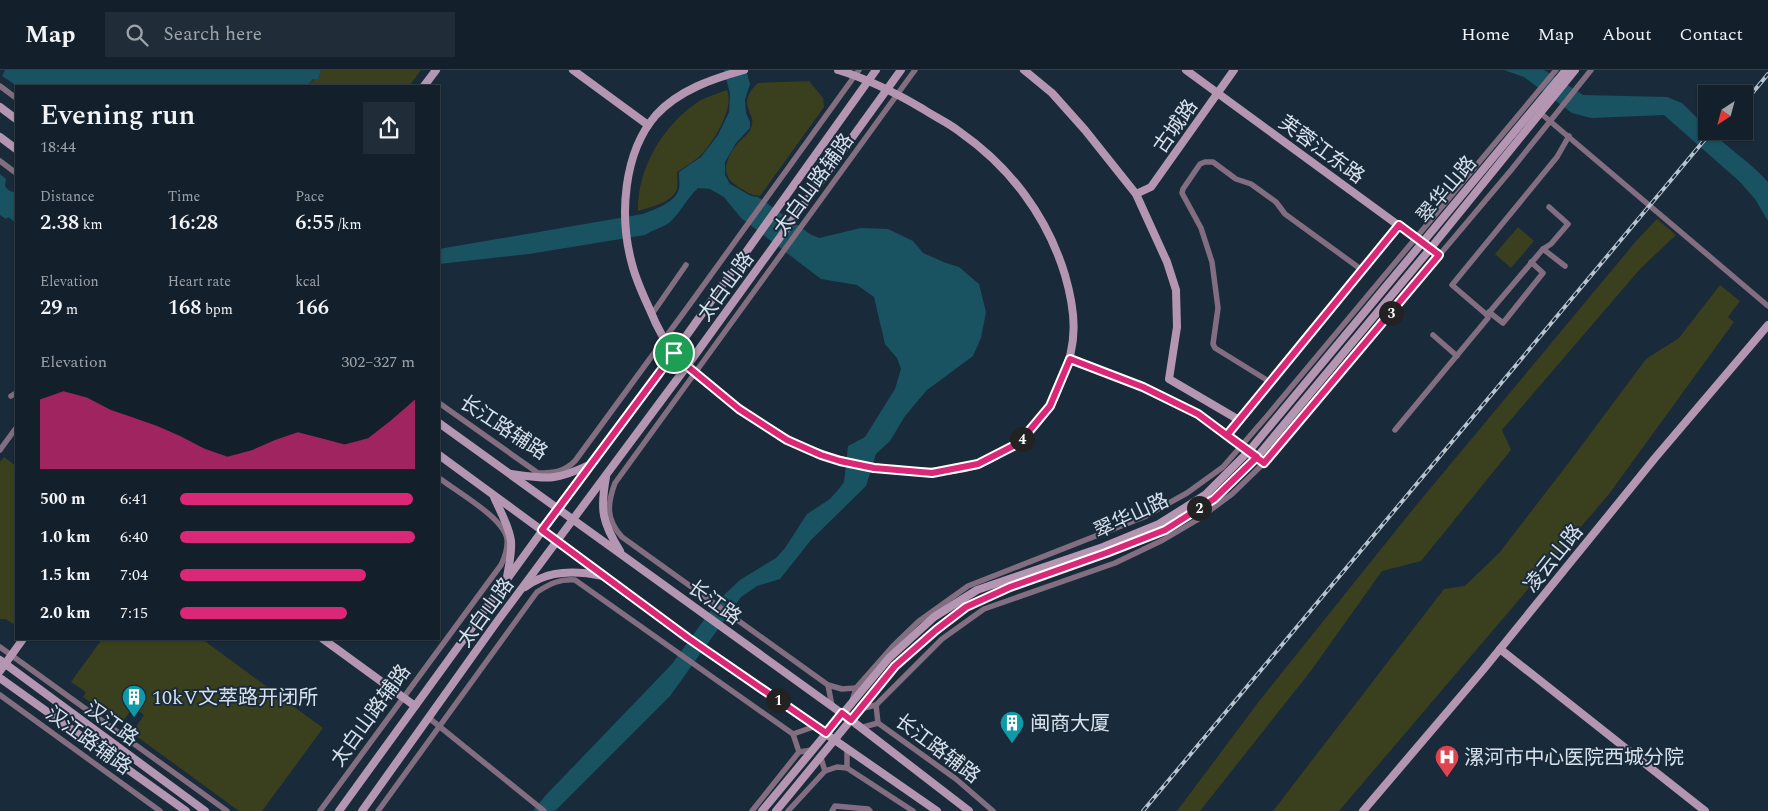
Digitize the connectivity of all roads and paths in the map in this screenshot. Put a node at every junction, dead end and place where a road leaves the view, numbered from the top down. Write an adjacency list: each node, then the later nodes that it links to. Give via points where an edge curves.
1 (436, 70): 16 (main road)
2 (573, 70): 27 (main road)
3 (744, 70): 27 (main road, via 698,85 658,113)
4 (838, 70): 13 (main road)
5 (876, 70): 15 (main road, 太白山路)
6 (901, 70): 18 (main road, 太白山路)
7 (915, 70): 20 (street, 太白山路辅路)
8 (1024, 70): 33 (main road, via 1052,94 1085,130)
9 (1186, 70): 19 (main road, 芙蓉江东路)
10 (1234, 70): 19 (main road, 古城路)
11 (1556, 70): 22 (street)
12 (1591, 70): 26 (street)
13 (857, 72): 15 (main road); 49 (street, 太白山路辅路)
14 (1571, 72): 22 (main road, 翠华山路)
15 (869, 81): 18 (main road); 50 (main road, 太白山路)
16 (425, 85)
17 (0, 86): 21 (street)
18 (888, 90): 20 (main road); 53 (main road, 太白山路)
19 (1218, 93): 33 (main road, 古城路, via 1151,188); 35 (main road, 芙蓉江东路)
20 (898, 94): 52 (main road, via 960,131 995,160 1026,194 1058,253 1069,287 1075,322); 54 (street, 太白山路辅路)
21 (15, 97)
22 (1543, 98): 24 (main road, 翠华山路); 24 (street)
23 (0, 107): 25 (main road)
24 (1535, 108): 26 (street); 36 (main road, 翠华山路); 37 (main road, 翠华山路)
25 (15, 118)
26 (1550, 121): 28 (street); 39 (street)
27 (648, 125): 45 (main road, via 638,141 629,172 625,210 631,261)
28 (1569, 136): 44 (street); 46 (street, via 1557,157 1452,285)
29 (0, 137): 30 (main road)
30 (15, 148)
31 (0, 161): 32 (street)
32 (15, 171)
33 (1136, 194): 57 (main road, via 1176,290 1177,327 1169,379)
34 (1549, 206): 38 (street, via 1568,224)
35 (1399, 225): 36 (main road, 芙蓉江东路); 43 (street)
36 (1420, 241): 37 (main road, 芙蓉江东路); 62 (street); 64 (main road, 翠华山路)
37 (1430, 248): 39 (main road, 芙蓉江东路); 66 (main road, 翠华山路)
38 (1543, 249): 40 (street); 42 (street)
39 (1439, 255): 67 (street)
40 (1531, 262): 46 (street); 46 (street, via 1543,273 1503,323)
41 (686, 265): 45 (street)
42 (1565, 266)
43 (1362, 270): 55 (street); 55 (street, via 1285,214 1276,202 1251,184 1236,179 1213,162 1200,164 1182,193 1200,228 1212,262 1218,308 1213,344)
44 (1768, 306)
45 (652, 314): 49 (main road)
46 (1488, 314): 51 (street)
47 (1768, 325): 85 (main road, 凌云山路)
48 (1433, 335): 51 (street)
49 (665, 339): 50 (main road); 69 (street, 太白山路辅路, via 575,461 566,469)
50 (674, 353): 53 (main road); 68 (main road, 太白山路)
51 (1457, 356): 60 (street)
52 (1070, 359): 54 (main road, via 1050,406 1019,443 978,464 932,473 874,468 821,455 787,440 739,409); 61 (main road, via 1149,390 1198,414)
53 (687, 366): 54 (main road); 71 (main road, 太白山路)
54 (695, 373): 89 (street, 太白山路辅路, via 615,484 609,498 609,515 622,537)
55 (1270, 382): 57 (street)
56 (440, 404): 69 (street, 长江路辅路, via 528,467 538,473)
57 (1239, 420): 61 (street)
58 (440, 424): 70 (main road, 长江路)
59 (15, 429): 63 (street)
60 (1395, 430)
61 (1227, 435): 62 (main road)
62 (1241, 446): 64 (main road); 90 (street, via 1223,466 1187,493 1144,517 968,586 919,621 892,646)
63 (0, 450)
64 (1249, 452): 66 (main road); 93 (main road, 翠华山路, via 1205,494 1159,524 1103,547 977,590 934,617 888,658)
65 (440, 456): 73 (main road)
66 (1257, 457): 67 (main road); 97 (main road, 翠华山路, via 1214,499 1165,530 1010,587 966,607 895,666)
67 (1264, 463): 94 (street, via 1232,494 1163,540 1115,563 984,610 942,639)
68 (591, 464): 70 (main road, via 548,479); 74 (main road, 太白山路)
69 (552, 473)
70 (510, 474): 74 (main road, 长江路)
71 (606, 476): 75 (main road, 太白山路); 78 (main road, via 604,520)
72 (440, 479): 92 (street, 太白山路辅路, via 499,524 507,538 506,554)
73 (493, 495): 76 (main road); 80 (main road, via 511,542)
74 (558, 509): 75 (main road, 长江路); 76 (main road, 太白山路)
75 (573, 520): 77 (main road, 太白山路); 78 (main road, 长江路)
76 (542, 530): 77 (main road); 80 (main road, 太白山路)
77 (557, 542): 79 (main road); 81 (main road, 太白山路)
78 (622, 555): 96 (main road, 长江路)
79 (605, 576): 81 (main road, via 557,574 539,578); 103 (main road)
80 (506, 580): 95 (main road, 太白山路)
81 (521, 590): 99 (main road, 太白山路)
82 (22, 640): 86 (main road)
83 (324, 640): 92 (main road)
84 (0, 647): 86 (street, 汉江路辅路)
85 (1500, 649): 133 (main road, 凌云山路); 134 (main road)
86 (11, 655): 87 (main road); 117 (street, 汉江路辅路)
87 (2, 665): 116 (main road, 汉江路)
88 (0, 678): 115 (main road, 汉江路)
89 (828, 685): 90 (street, via 842,690); 96 (street)
90 (856, 688): 93 (street)
91 (0, 696): 114 (street, 汉江路辅路)
92 (404, 697): 95 (main road); 118 (street, 太白山路辅路)
93 (852, 701): 98 (main road, 翠华山路)
94 (876, 705): 97 (street); 101 (street)
95 (415, 706): 119 (main road, 太白山路)
96 (832, 706): 98 (main road, 长江路)
97 (859, 710): 100 (main road, 翠华山路)
98 (842, 713): 100 (main road, 长江路); 105 (main road, 翠华山路)
99 (429, 718): 102 (street); 120 (main road, 太白山路)
100 (851, 720): 104 (main road, 长江路); 107 (main road, 翠华山路)
101 (878, 723): 104 (street, 长江路辅路); 132 (street, 长江路辅路, via 956,779)
102 (439, 726): 106 (street, via 537,592 561,579 576,580); 121 (street); 122 (street)
103 (816, 726): 105 (main road); 106 (street)
104 (860, 728): 131 (main road, 长江路)
105 (826, 733): 107 (main road); 109 (main road, 翠华山路)
106 (792, 734): 110 (street)
107 (835, 741): 108 (main road); 111 (main road, 翠华山路)
108 (847, 748): 112 (street); 130 (main road)
109 (812, 750): 110 (street); 124 (main road, 翠华山路)
110 (799, 752): 123 (street)
111 (821, 758): 113 (street); 125 (main road, 翠华山路)
112 (847, 768): 113 (street); 129 (street)
113 (824, 771): 126 (street)
114 (160, 811)
115 (186, 811)
116 (205, 811)
117 (227, 811)
118 (320, 811)
119 (339, 811)
120 (362, 811)
121 (378, 811)
122 (544, 811)
123 (752, 811)
124 (762, 811)
125 (776, 811)
126 (788, 811)
127 (832, 811): 128 (street, via 835,806)
128 (870, 811)
129 (912, 811)
130 (937, 811)
131 (970, 811)
132 (993, 811)
133 (1363, 811)
134 (1705, 811)

